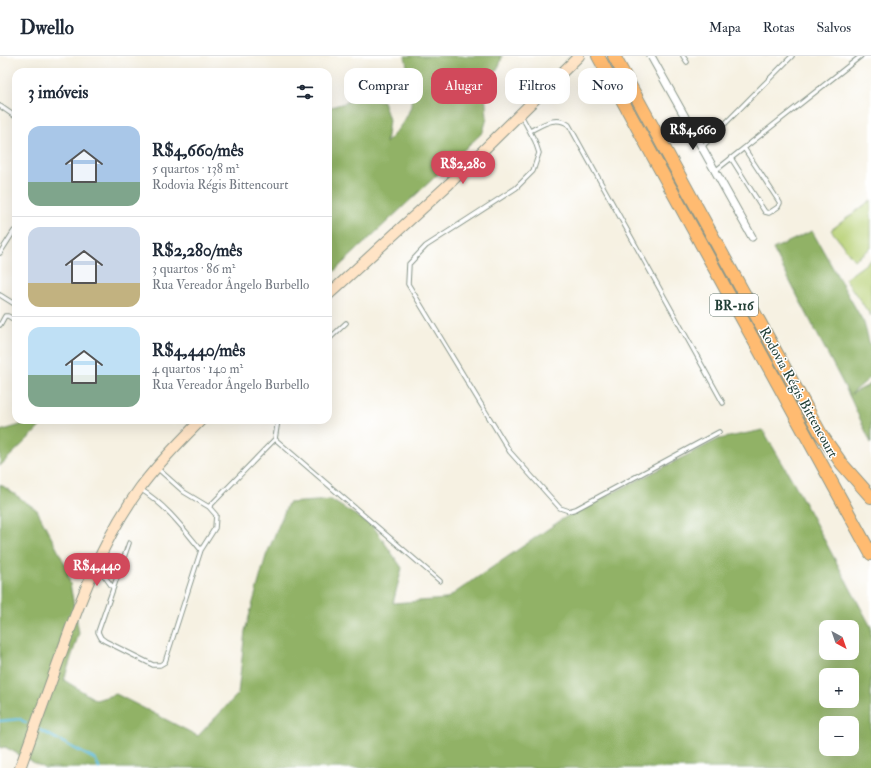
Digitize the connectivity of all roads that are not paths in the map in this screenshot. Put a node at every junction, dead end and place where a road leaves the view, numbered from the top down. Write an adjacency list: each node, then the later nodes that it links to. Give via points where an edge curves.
1 (579, 56): 11 (main road)
2 (598, 56): 38 (highway, Rodovia Régis Bittencourt / BR-116)
3 (614, 56): 34 (highway, Rodovia Régis Bittencourt / BR-116, via 822,434 842,464)
4 (651, 56): 13 (street)
5 (683, 56): 8 (lane)
6 (792, 56): 13 (lane)
7 (861, 56): 14 (lane)
8 (687, 62)
9 (0, 106): 10 (lane)
10 (12, 114)
11 (520, 114): 12 (lane); 20 (main road, via 449,184)
12 (530, 131): 27 (lane, via 549,121 564,121 569,125); 30 (lane, via 539,153 533,171 516,188 426,246 409,264 408,284 510,452 560,508 569,511)
13 (702, 147): 16 (street)
14 (744, 148): 15 (lane); 15 (lane, via 780,203 778,207 768,213 765,212)
15 (731, 158): 16 (lane)
16 (715, 171): 18 (street)
17 (12, 235): 19 (lane)
18 (752, 237)
19 (0, 253)
20 (332, 289)
21 (0, 295): 22 (lane)
22 (12, 302)
23 (12, 318): 25 (lane, via 6,316)
24 (346, 323): 26 (lane)
25 (0, 325)
26 (332, 336)
27 (723, 402)
28 (197, 424): 32 (main road)
29 (277, 424): 31 (lane)
30 (719, 432)
31 (275, 439): 35 (lane); 40 (lane)
32 (156, 468): 33 (main road); 35 (lane, via 184,492)
33 (140, 488): 37 (lane, via 171,514); 39 (main road)
34 (871, 497)
35 (209, 507): 37 (lane, via 216,516 215,528)
36 (129, 543): 41 (lane)
37 (201, 550): 41 (lane, via 165,662 160,665 153,665 101,638 98,632)
38 (871, 554)
39 (96, 564): 41 (lane); 42 (main road, via 78,605)
40 (440, 581)
41 (113, 588)
42 (20, 768)

